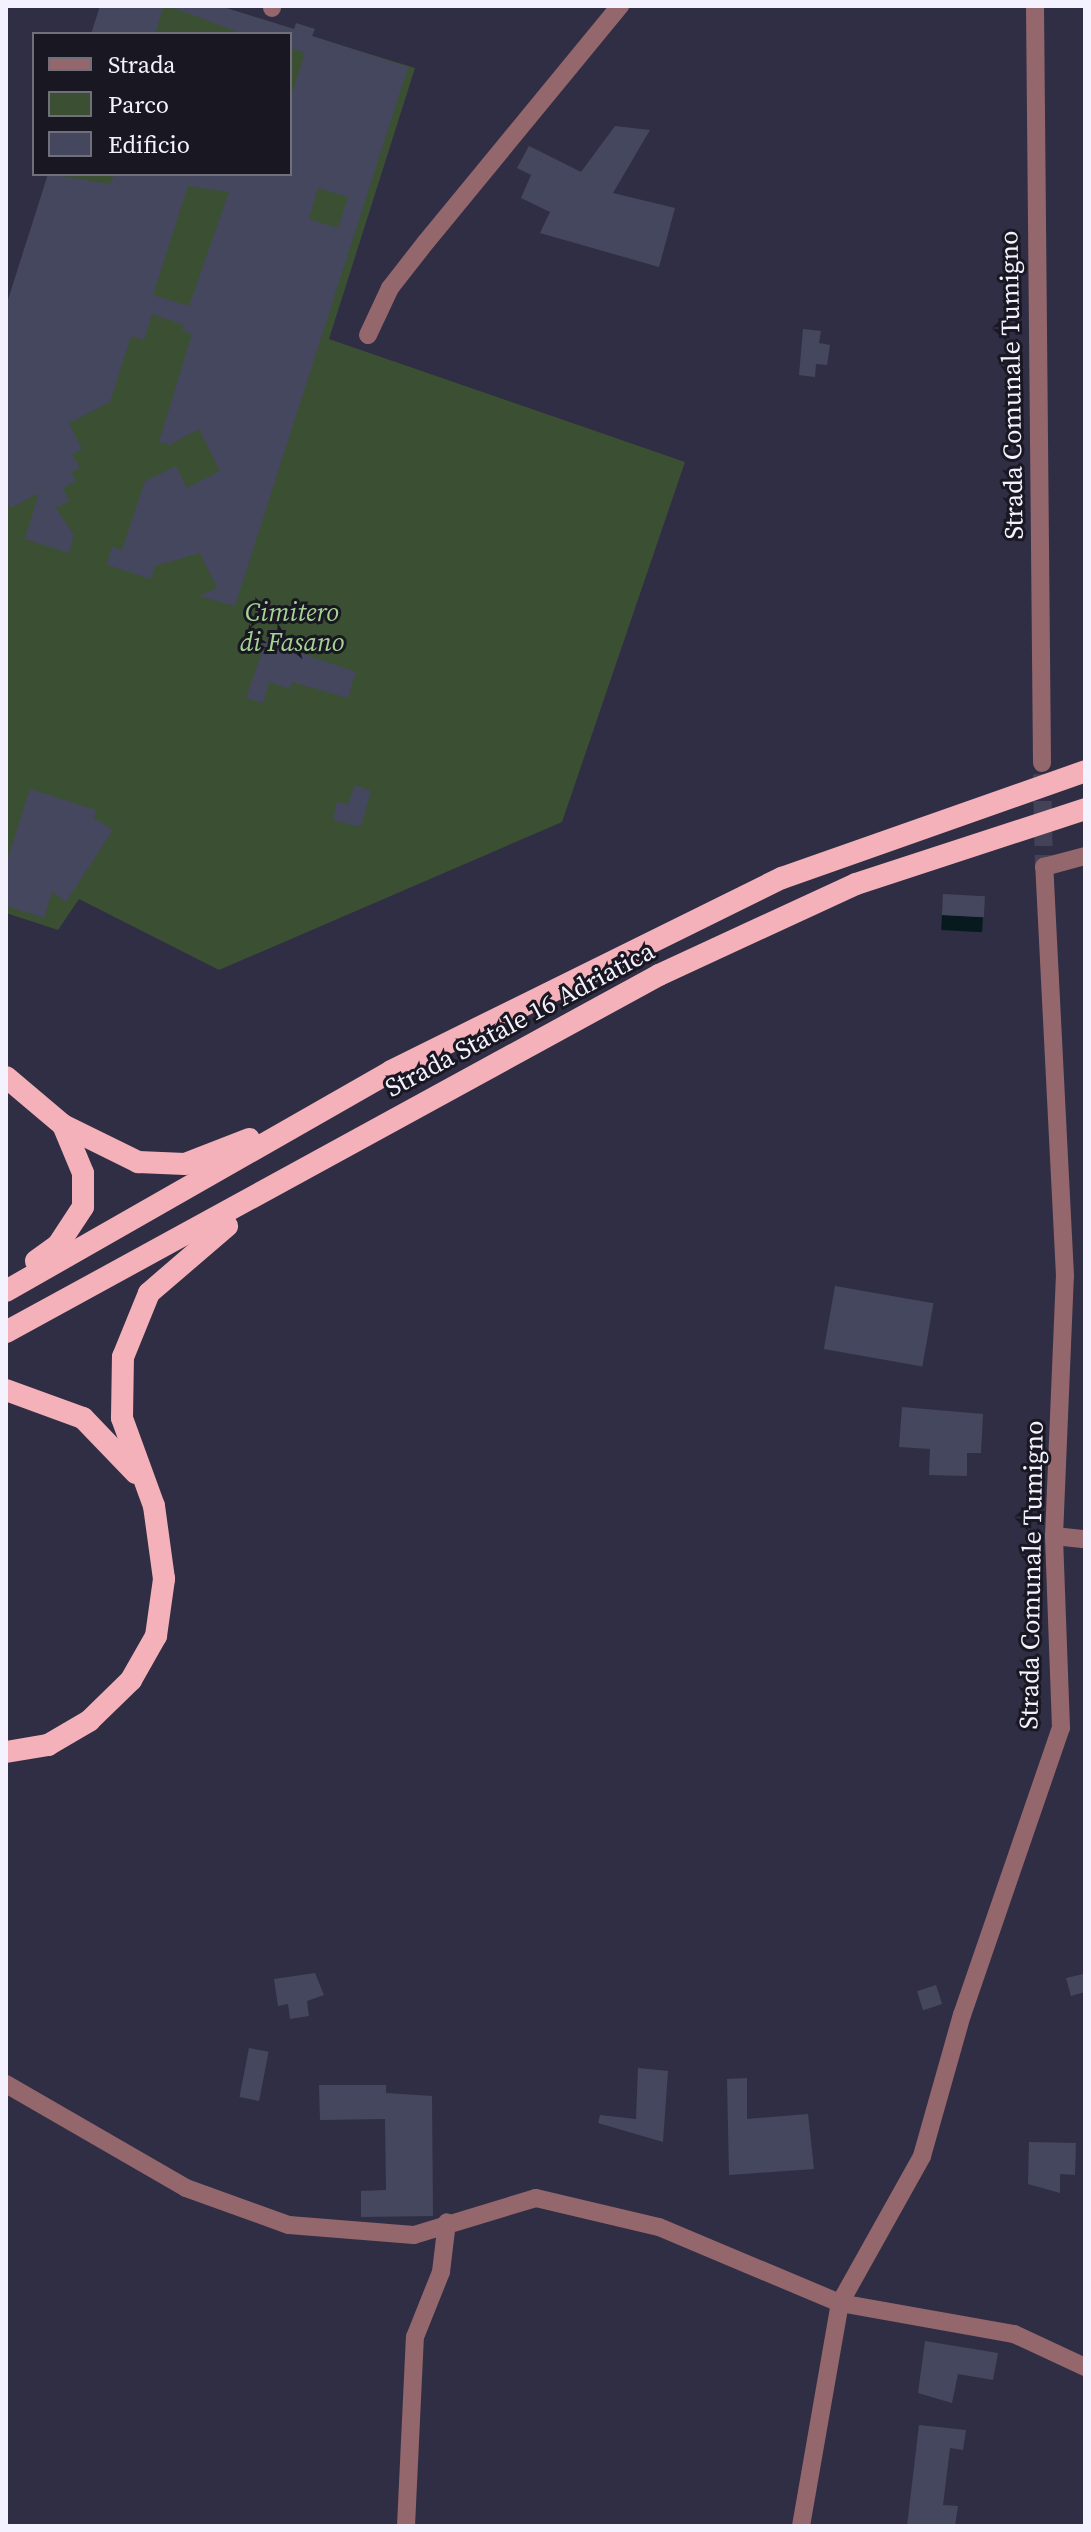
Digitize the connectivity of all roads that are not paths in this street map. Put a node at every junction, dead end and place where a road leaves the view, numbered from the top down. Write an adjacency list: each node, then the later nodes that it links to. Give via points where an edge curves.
1 (620, 6): 3 (street, via 417,253)
2 (1035, 6): 4 (street, Strada Comunale Tumigno)
3 (368, 335)
4 (1042, 763)
5 (1085, 771): 8 (highway, Strada Statale 16 Adriatica, via 782,878)
6 (1085, 809): 11 (highway, Strada Statale 16 Adriatica, via 856,884 659,975)
7 (1085, 856): 17 (street, Strada Comunale Tumigno, via 1044,867 1065,1276)
8 (391, 1071): 10 (highway, via 185,1164 138,1162); 13 (highway, Strada Statale 16 Adriatica)
9 (6, 1077): 10 (highway)
10 (63, 1125): 12 (highway, via 83,1173 83,1207 58,1245)
11 (369, 1134): 14 (highway, Strada Statale 16 Adriatica); 16 (highway, via 203,1242 149,1293 123,1357 122,1418)
12 (6, 1283)
13 (6, 1291)
14 (6, 1332)
15 (6, 1390): 16 (highway, via 83,1418)
16 (137, 1473): 19 (highway, via 154,1506 164,1579 156,1636 131,1680 89,1721 48,1745)
17 (1054, 1536): 18 (street); 22 (street, Strada Comunale Tumigno, via 1061,1728 962,2015 922,2156)
18 (1085, 1539)
19 (6, 1752)
20 (6, 2084): 21 (street, via 186,2188 289,2225 414,2235)
21 (447, 2222): 22 (street, via 536,2198 659,2227); 24 (street, via 441,2272 415,2337)
22 (840, 2303): 23 (street, via 1014,2334); 25 (street, Strada Comunale Tumigno)
23 (1085, 2367)
24 (406, 2526)
25 (801, 2526)

